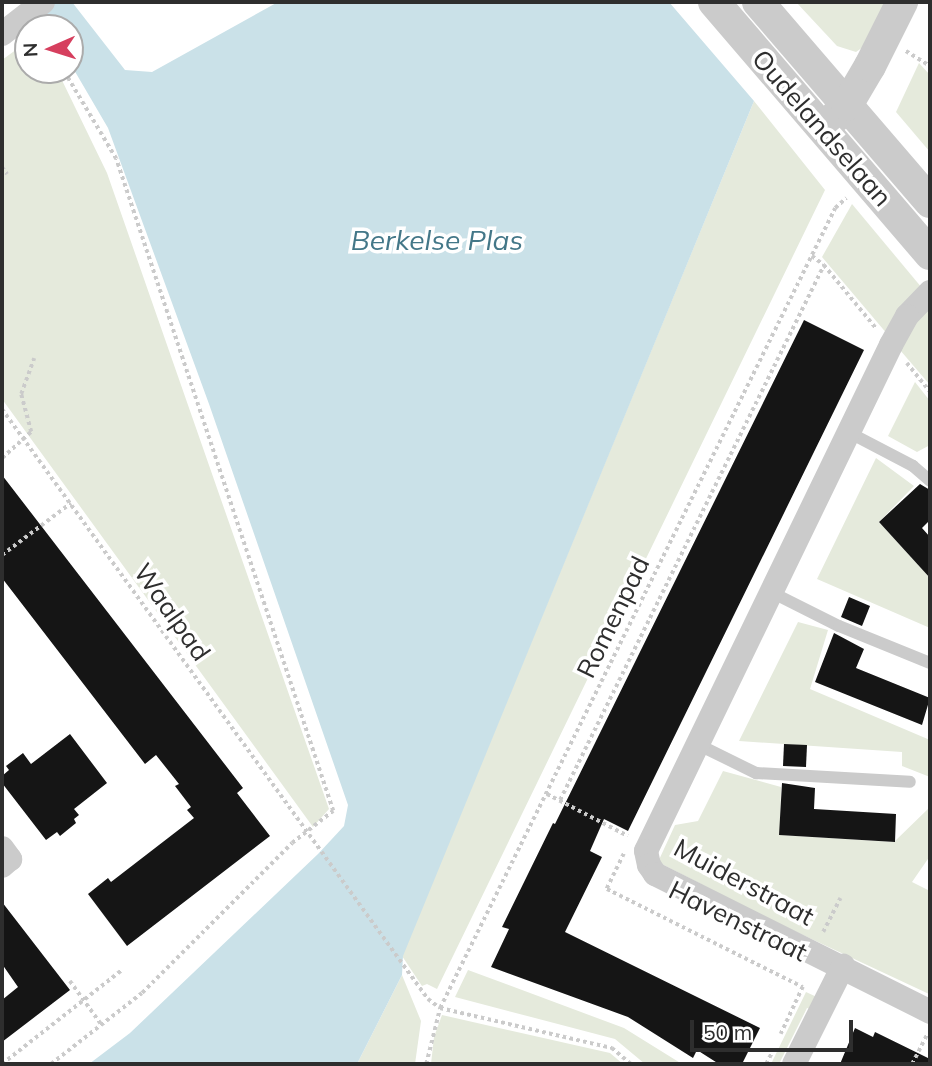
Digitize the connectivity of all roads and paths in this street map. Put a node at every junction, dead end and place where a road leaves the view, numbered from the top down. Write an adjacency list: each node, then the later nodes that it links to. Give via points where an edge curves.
1 (713, 2): 10 (street, Oudelandselaan)
2 (758, 2): 9 (street, Oudelandselaan)
3 (902, 2): 9 (street)
4 (40, 4): 5 (street)
5 (2, 34)
6 (906, 51): 7 (path)
7 (930, 66)
8 (71, 84): 35 (path, via 116,159 333,811)
9 (847, 105): 10 (street); 14 (street, Oudelandselaan)
10 (824, 130): 15 (street, Oudelandselaan)
11 (2, 167): 12 (path)
12 (7, 174)
13 (850, 194): 16 (path, Romenpad, via 835,208)
14 (930, 202)
15 (930, 254)
16 (812, 256): 17 (path); 33 (path, Romenpad)
17 (824, 265): 19 (path); 34 (path)
18 (930, 292): 19 (street, Muiderstraat, via 907,316)
19 (891, 345): 21 (path); 23 (street, Muiderstraat)
20 (34, 358): 24 (path, via 21,394 30,420 31,432)
21 (930, 391)
22 (2, 409): 24 (path, Waalpad)
23 (850, 433): 26 (lane, via 913,466); 29 (street, Muiderstraat)
24 (25, 441): 25 (path); 27 (path, Waalpad)
25 (2, 458)
26 (930, 481)
27 (71, 503): 28 (path); 35 (path, Waalpad)
28 (2, 555)
29 (771, 592): 30 (lane); 31 (street, Muiderstraat)
30 (930, 663)
31 (699, 745): 32 (lane, via 756,773); 36 (street, Muiderstraat)
32 (910, 782)
33 (547, 794): 34 (path); 42 (path, Romenpad)
34 (560, 800): 36 (path)
35 (307, 834): 42 (path, Waalpad, via 419,987); 44 (path, via 292,843 142,993)
36 (649, 847): 38 (street, Muiderstraat, via 649,865 655,874)
37 (607, 889): 46 (path, Havenstraat, via 803,987)
38 (843, 966): 43 (street, Muiderstraat); 53 (street, Havenstraat)
39 (122, 970): 41 (path)
40 (69, 981): 41 (path)
41 (84, 1001): 44 (path); 48 (path)
42 (440, 1008): 50 (path, Romenpad); 51 (path, via 612,1048)
43 (930, 1012)
44 (102, 1025): 49 (path)
45 (930, 1028): 54 (path)
46 (777, 1042)
47 (772, 1053): 52 (path)
48 (2, 1064)
49 (51, 1064)
50 (426, 1064)
51 (631, 1064)
52 (766, 1064)
53 (794, 1064)
54 (912, 1064)

